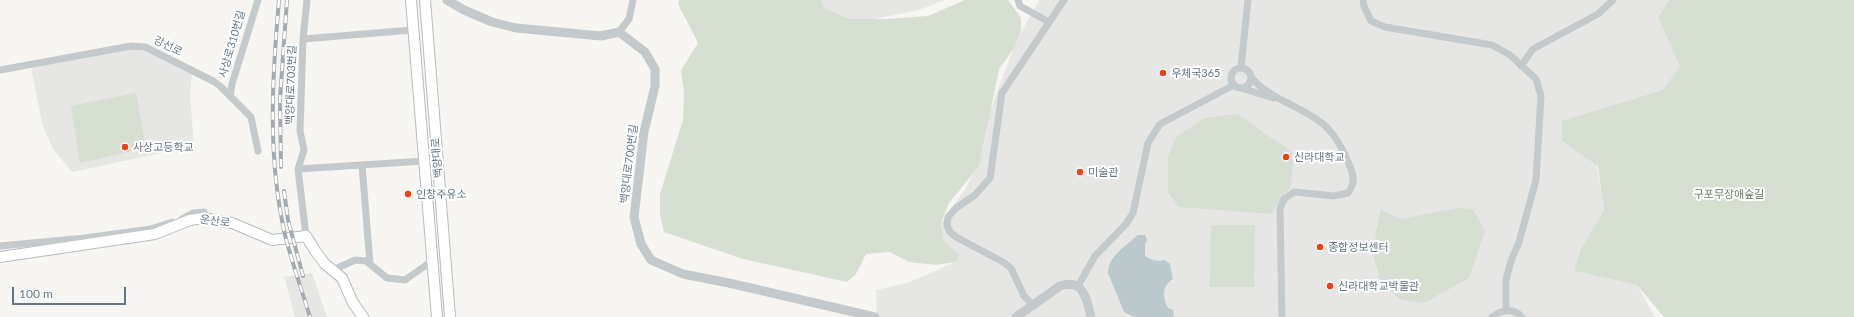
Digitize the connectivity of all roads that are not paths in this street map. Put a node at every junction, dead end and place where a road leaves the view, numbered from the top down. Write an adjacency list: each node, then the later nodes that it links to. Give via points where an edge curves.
1 (258, 0): 22 (street, 사상로310번길)
2 (307, 0): 15 (street, 백양대로703번길)
3 (411, 0): 13 (main road, 백양대로)
4 (424, 0): 40 (main road, 백양대로)
5 (446, 0): 14 (street, via 492,22 516,28 601,36)
6 (633, 0): 14 (street, via 629,19)
7 (1018, 0): 12 (street, via 1020,6)
8 (1064, 0): 12 (street)
9 (1248, 0): 17 (street)
10 (1363, 0): 16 (street, via 1371,21 1384,27 1492,45 1510,55)
11 (1613, 0): 16 (street, via 1598,14 1533,49)
12 (1049, 22): 36 (street, via 1002,93 990,178 975,195 956,208 948,217 946,225 956,237 1011,268 1024,296)
13 (412, 30): 15 (street); 25 (main road, 백양대로)
14 (619, 32): 41 (street, 백양대로700번길, via 645,52 655,69 655,86 644,132 634,217 641,244 651,260 683,274)
15 (303, 39): 27 (street, 백양대로703번길, via 300,131 304,150)
16 (1521, 66): 37 (street, via 1536,79 1541,96 1539,143 1536,180 1506,280)
17 (1241, 67): 19 (street, via 1249,70); 20 (street, via 1232,74)
18 (0, 70): 22 (street, 강선로, via 131,46 145,47 213,81)
19 (1252, 78): 21 (street, via 1249,85); 23 (street, via 1263,89)
20 (1234, 85): 21 (street); 35 (street, via 1160,124 1148,143 1133,213 1126,224 1095,256)
21 (1241, 88): 23 (street)
22 (230, 96): 24 (street, 강선로, via 252,117)
23 (1281, 100): 44 (street, via 1324,125 1347,158 1353,172 1353,186 1348,193 1334,196 1294,192 1284,199 1280,209)
24 (258, 151)
25 (424, 161): 26 (street, 백양대로); 32 (main road, 백양대로)
26 (362, 165): 27 (street); 33 (street)
27 (298, 169): 29 (street, 백양대로703번길)
28 (204, 212): 30 (street, via 193,213 152,229)
29 (306, 236): 31 (main road, 운산로, via 272,240 232,223 203,218 190,220 155,234); 34 (main road, via 316,252)
30 (0, 246)
31 (0, 257)
32 (432, 262): 33 (street, via 405,280 387,278); 39 (main road, 백양대로)
33 (370, 264): 34 (street, via 355,260)
34 (333, 270): 38 (main road, via 342,278)
35 (1078, 286): 36 (street, via 1060,286); 43 (street, via 1084,293)
36 (1034, 306): 42 (street)
37 (1506, 310): 45 (street); 46 (street)
38 (363, 317)
39 (437, 317)
40 (450, 317)
41 (875, 317)
42 (1016, 317)
43 (1091, 317)
44 (1282, 317)
45 (1492, 317)
46 (1522, 317)

